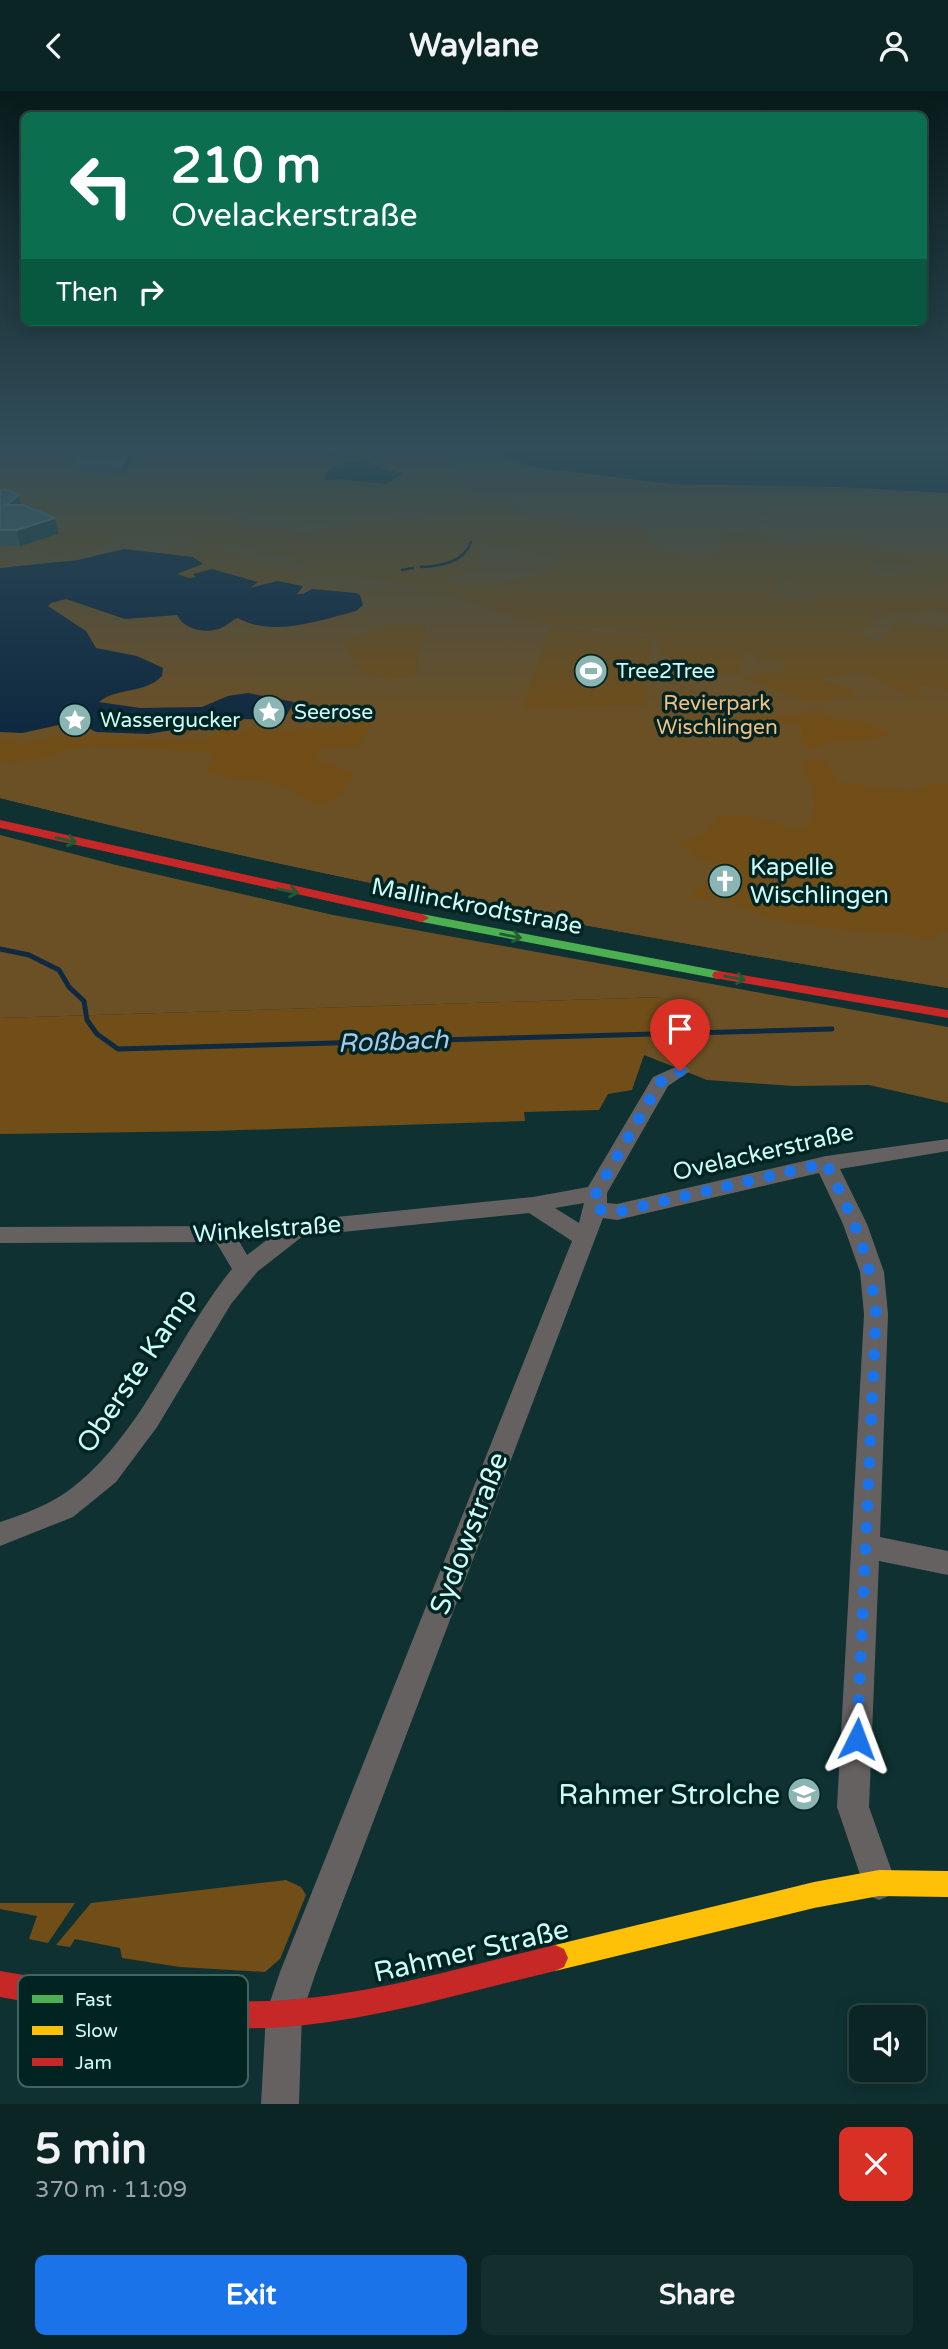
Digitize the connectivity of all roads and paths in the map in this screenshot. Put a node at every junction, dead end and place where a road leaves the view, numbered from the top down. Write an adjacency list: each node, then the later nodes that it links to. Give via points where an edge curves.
1 (0, 808): 3 (main road, Mallinckrodtstraße)
2 (0, 824): 6 (main road, Mallinckrodtstraße, one-way to 6, via 578,950)
3 (419, 900)
4 (446, 906): 5 (main road, Mallinckrodtstraße, via 644,946)
5 (948, 998)
6 (948, 1014)
7 (680, 1071): 10 (street, Sydowstraße, via 660,1082)
8 (944, 1145): 9 (street, Ovelackerstraße)
9 (826, 1163): 10 (street, Ovelackerstraße, via 617,1212); 18 (street, via 855,1224 873,1283 876,1314)
10 (595, 1201): 11 (street, Winkelstraße); 15 (street, Sydowstraße)
11 (534, 1205): 12 (street, Winkelstraße); 15 (street)
12 (297, 1229): 13 (street, Winkelstraße); 16 (street, Oberste Kamp)
13 (223, 1234): 14 (street, Winkelstraße); 16 (street)
14 (0, 1235)
15 (584, 1238): 25 (street, Sydowstraße)
16 (244, 1270): 17 (street, Oberste Kamp, via 133,1439 102,1478 55,1513)
17 (0, 1534)
18 (866, 1546): 19 (street); 20 (street, via 853,1807)
19 (948, 1563)
20 (879, 1883): 21 (main road, Rahmer Straße); 25 (main road, Rahmer Straße, via 364,2001)
21 (948, 1884)
22 (0, 1985): 23 (main road, Rahmer Straße)
23 (18, 1988)
24 (248, 2012): 25 (main road, Rahmer Straße)
25 (284, 2014): 26 (street, Sydowstraße)
26 (280, 2104)

